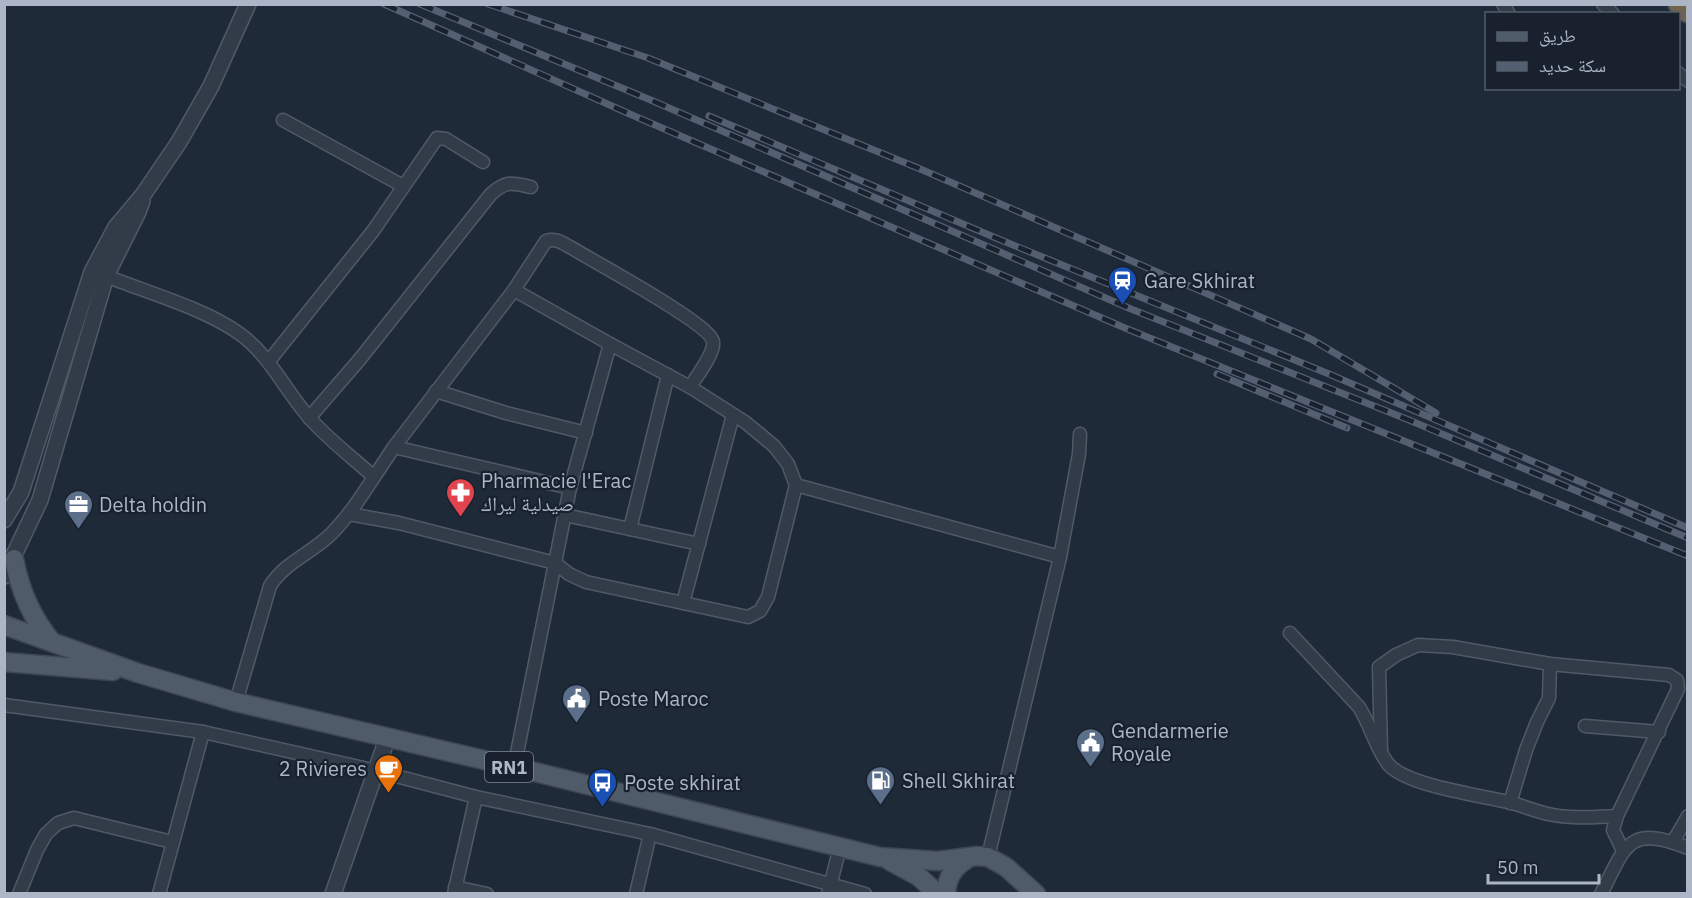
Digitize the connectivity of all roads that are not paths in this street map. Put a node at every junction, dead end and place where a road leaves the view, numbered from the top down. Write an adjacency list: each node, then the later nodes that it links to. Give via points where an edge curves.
1 (248, 4): 8 (street, via 212,86)
2 (1679, 4): 3 (highway)
3 (1688, 12)
4 (283, 120): 6 (street)
5 (483, 162): 6 (street, via 446,139 436,138)
6 (403, 186): 12 (street, via 373,231)
7 (531, 187): 17 (street, via 511,182 491,194)
8 (143, 195): 9 (street); 26 (street, via 116,227 92,272 21,492)
9 (106, 276): 12 (street, via 213,317 240,334); 30 (street, via 40,500)
10 (514, 290): 11 (street); 14 (street, via 546,241 559,240 692,320 711,337 711,353); 15 (street)
11 (610, 344): 13 (street); 18 (street)
12 (269, 361): 17 (street)
13 (668, 375): 14 (street); 27 (street)
14 (690, 387): 16 (street)
15 (436, 391): 18 (street); 20 (street)
16 (733, 415): 22 (street, via 774,446 788,464); 28 (street)
17 (309, 418): 21 (street)
18 (586, 433): 23 (street)
19 (1080, 434): 29 (street)
20 (394, 447): 21 (street); 23 (street)
21 (374, 477): 24 (street)
22 (796, 485): 29 (street); 33 (street, via 768,597 760,611 748,617)
23 (570, 488): 25 (street)
24 (350, 514): 31 (street); 40 (street, via 270,585)
25 (565, 515): 27 (street); 31 (street)
26 (4, 520)
27 (630, 529): 28 (street)
28 (699, 544): 33 (street)
29 (1060, 556): 60 (street)
30 (14, 559): 32 (street); 36 (main road, via 27,603)
31 (555, 562): 33 (street, via 586,582); 47 (street)
32 (4, 576)
33 (684, 603)
34 (4, 625): 36 (main road, RN1)
35 (1290, 633): 46 (street, via 1359,707)
36 (52, 642): 39 (main road, RN1)
37 (4, 662): 39 (main road, RN1)
38 (1550, 664): 44 (street, via 1669,675 1677,680 1678,689); 46 (street, via 1453,647 1418,645 1396,656 1379,667); 50 (street, via 1549,698 1529,741)
39 (138, 673): 40 (main road, RN1)
40 (236, 702): 45 (main road, RN1)
41 (4, 705): 43 (street)
42 (1585, 726): 44 (street)
43 (203, 732): 48 (street); 54 (street)
44 (1659, 732): 51 (street)
45 (387, 739): 47 (main road, RN1); 48 (street)
46 (1381, 751): 50 (street, via 1402,774)
47 (514, 768): 56 (main road, RN1)
48 (377, 771): 49 (street); 67 (street)
49 (476, 797): 53 (street); 64 (street)
50 (1510, 803): 51 (street, via 1548,814 1582,818)
51 (1617, 816): 58 (street, via 1613,830)
52 (1688, 816): 55 (street)
53 (650, 834): 63 (street); 69 (street)
54 (172, 842): 65 (street, via 74,818 58,823 37,850); 66 (street)
55 (1673, 842): 57 (street); 58 (street, via 1650,836 1634,841)
56 (840, 847): 59 (main road, RN1); 63 (street)
57 (1688, 848)
58 (1623, 851): 75 (street)
59 (880, 857): 61 (main road, RN1); 71 (main road, RN1, via 918,876)
60 (988, 857): 61 (main road, RN1); 62 (main road)
61 (967, 859): 72 (main road, via 951,873)
62 (1013, 874): 73 (main road); 74 (main road)
63 (829, 889): 70 (street)
64 (455, 890): 68 (street)
65 (19, 894)
66 (159, 894)
67 (333, 894)
68 (487, 894)
69 (636, 894)
70 (865, 894)
71 (938, 894)
72 (946, 894)
73 (1015, 894)
74 (1036, 894)
75 (1601, 894)

